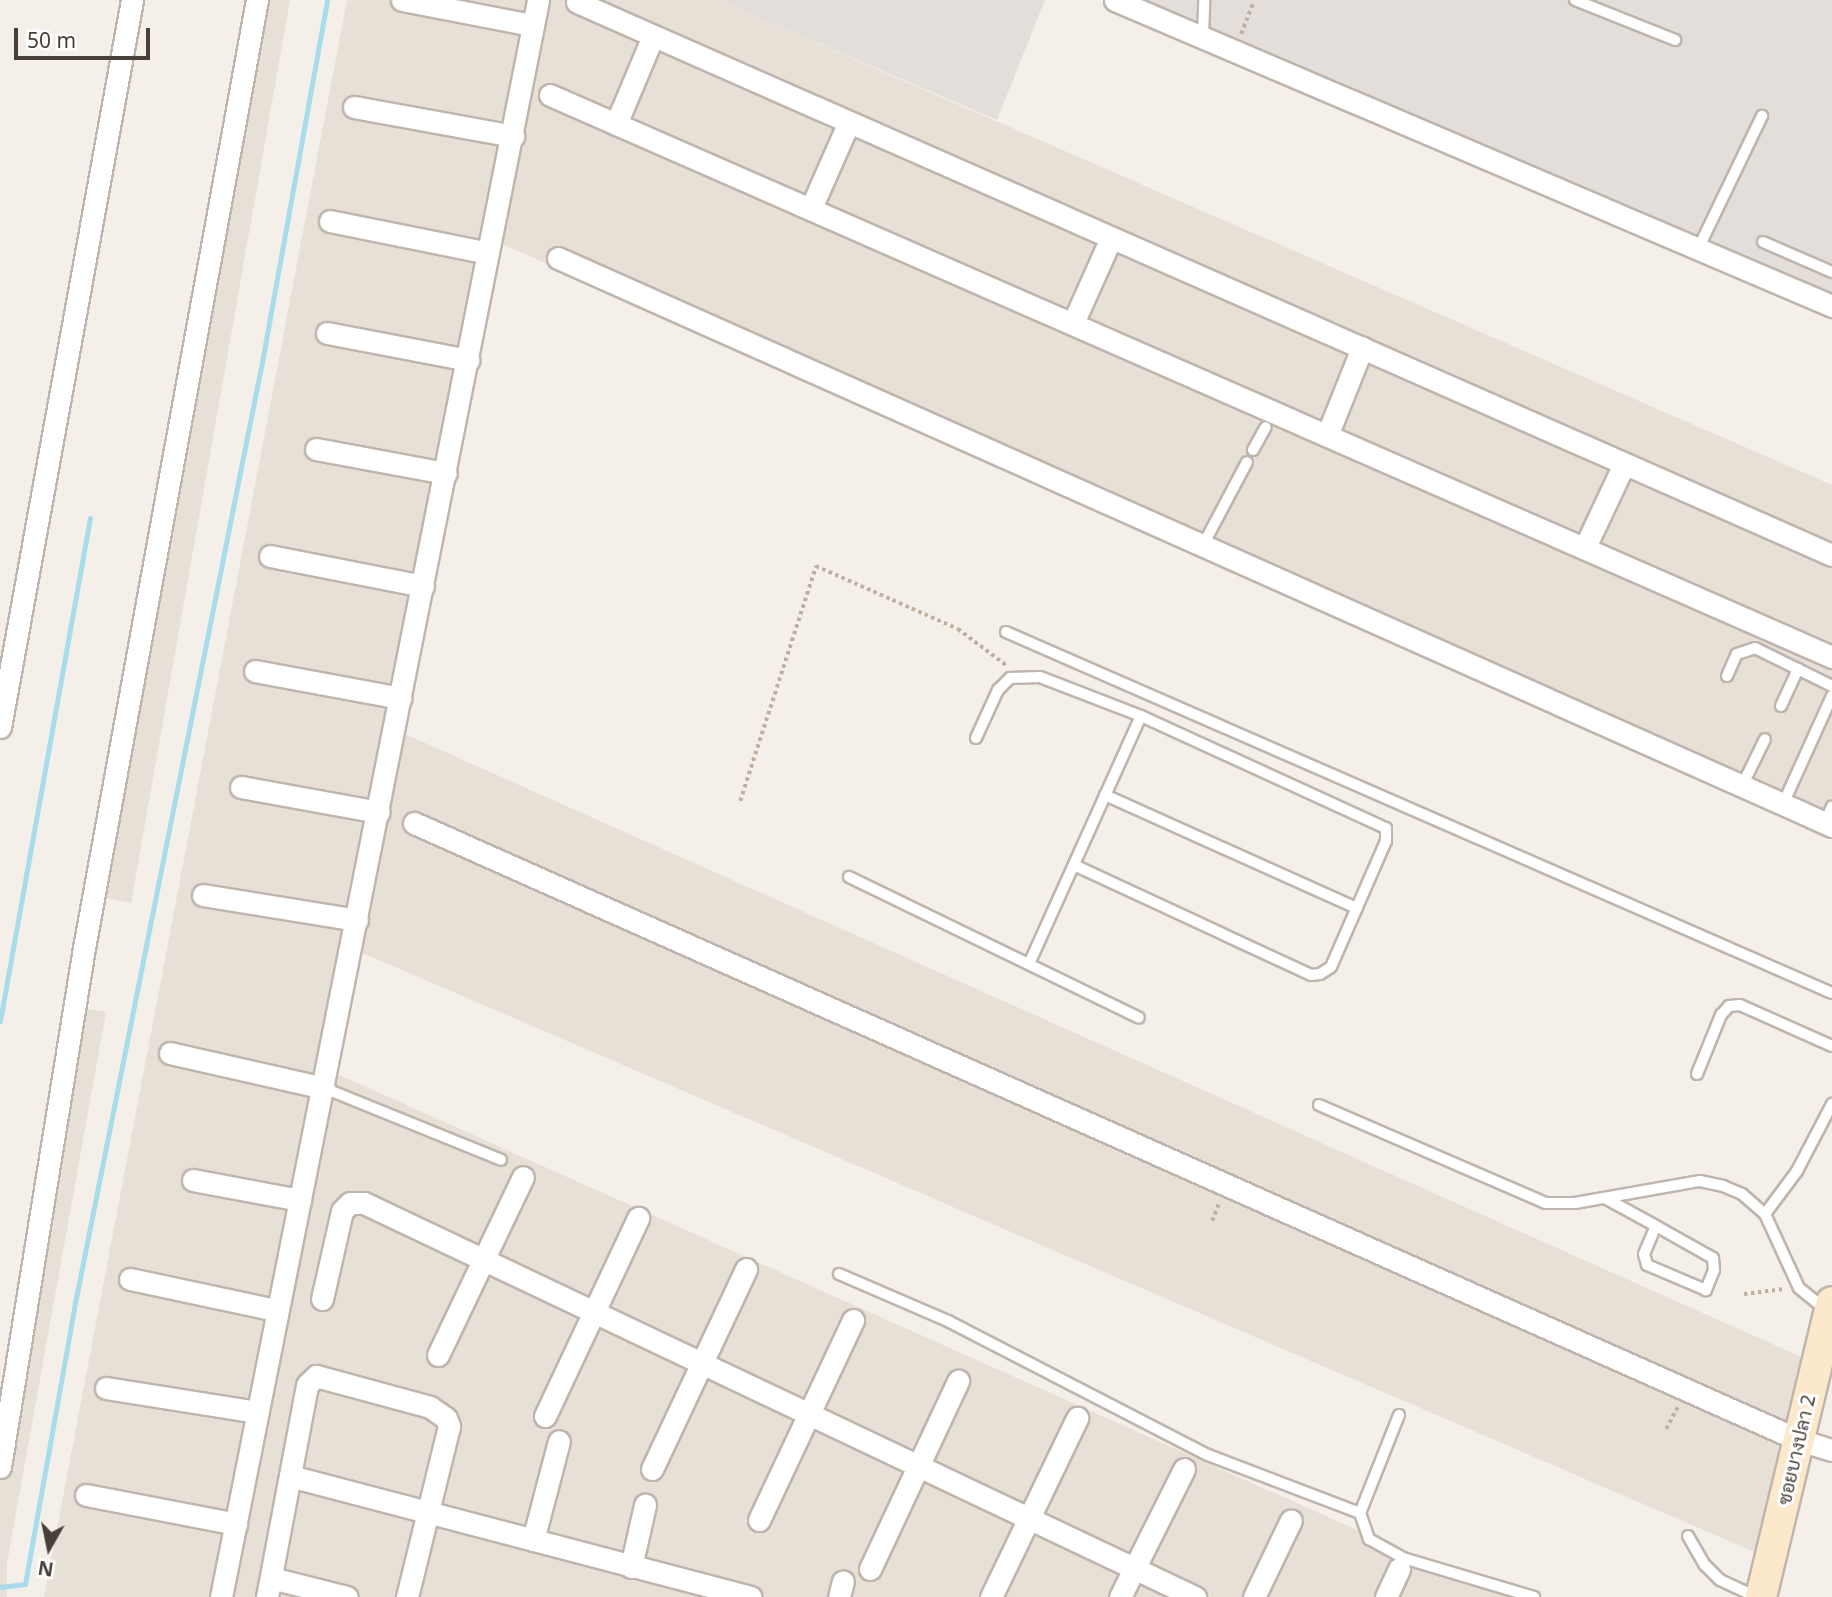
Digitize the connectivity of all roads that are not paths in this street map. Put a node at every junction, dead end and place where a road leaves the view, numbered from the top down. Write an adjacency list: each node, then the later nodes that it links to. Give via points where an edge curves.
1 (132, 0): 50 (street)
2 (257, 0): 108 (street, via 84,948)
3 (402, 0): 9 (street)
4 (538, 0): 9 (street)
5 (1115, 0): 11 (street)
6 (1204, 0): 11 (lane)
7 (1575, 0): 12 (lane)
8 (577, 2): 10 (street)
9 (532, 25): 18 (street)
10 (653, 36): 16 (street); 17 (street)
11 (1203, 37): 23 (street)
12 (1675, 40)
13 (551, 95): 17 (street)
14 (354, 107): 18 (street)
15 (1762, 117): 23 (lane)
16 (849, 122): 19 (street); 21 (street)
17 (616, 124): 19 (street)
18 (513, 136): 24 (street)
19 (811, 208): 28 (street)
20 (330, 221): 24 (street)
21 (1111, 237): 28 (street); 30 (street)
22 (1763, 243): 26 (lane)
23 (1699, 249): 27 (street)
24 (488, 253): 31 (street)
25 (558, 258): 39 (street)
26 (1832, 272)
27 (1832, 306)
28 (1073, 323): 33 (street)
29 (327, 333): 31 (street)
30 (1362, 348): 33 (street); 37 (street)
31 (468, 360): 38 (street)
32 (1266, 427): 35 (lane)
33 (1328, 433): 40 (street)
34 (316, 449): 38 (street)
35 (1253, 450)
36 (1247, 462): 39 (lane)
37 (1624, 464): 40 (street); 41 (street)
38 (446, 473): 43 (street)
39 (1202, 547): 58 (street)
40 (1585, 547): 45 (street)
41 (1832, 555)
42 (270, 556): 43 (street)
43 (424, 586): 52 (street)
44 (1006, 632): 71 (lane)
45 (1832, 657)
46 (1798, 669): 48 (lane, via 1755,648 1737,653); 49 (lane); 53 (lane)
47 (255, 671): 52 (street)
48 (1727, 676)
49 (1832, 686)
50 (3, 694): 55 (street)
51 (1832, 696): 61 (lane)
52 (401, 698): 62 (street)
53 (1781, 706)
54 (1141, 716): 56 (lane, via 1060,681 1019,674 998,690); 60 (lane); 68 (lane, via 1386,828 1386,841)
55 (0, 727)
56 (976, 738)
57 (1765, 739): 58 (lane)
58 (1742, 786): 61 (street)
59 (241, 787): 62 (street)
60 (1105, 795): 65 (lane); 68 (lane)
61 (1783, 804): 63 (street)
62 (379, 812): 69 (street)
63 (1830, 818)
64 (414, 823): 105 (street)
65 (1074, 865): 68 (lane, via 1311,975 1331,967); 70 (lane)
66 (849, 877): 70 (lane)
67 (203, 895): 69 (street)
68 (1357, 908)
69 (357, 920): 76 (street)
70 (1029, 964): 72 (lane)
71 (1832, 993)
72 (1139, 1018)
73 (1832, 1046): 75 (lane, via 1740,1005 1729,1006 1721,1014)
74 (170, 1053): 76 (street)
75 (1697, 1074)
76 (324, 1088): 79 (lane); 83 (street)
77 (1319, 1104): 82 (lane, via 1538,1201 1559,1205)
78 (1832, 1104): 84 (lane, via 1797,1171)
79 (500, 1160)
80 (523, 1177): 87 (street)
81 (193, 1180): 83 (street)
82 (1605, 1198): 84 (lane, via 1700,1181 1742,1194); 86 (lane)
83 (300, 1200): 93 (street)
84 (1765, 1214): 92 (lane, via 1799,1288)
85 (638, 1218): 94 (street)
86 (1656, 1226): 86 (lane, via 1713,1258 1714,1270 1706,1290 1647,1265 1644,1254)
87 (482, 1261): 91 (street, via 364,1203 350,1203 342,1211); 94 (street); 96 (street)
88 (746, 1269): 97 (street)
89 (839, 1274): 116 (lane, via 948,1321 1208,1455)
90 (130, 1279): 93 (street)
91 (322, 1300)
92 (1831, 1308): 105 (street, ซอยบางปลา 2)
93 (276, 1310): 100 (street)
94 (593, 1314): 97 (street); 103 (street)
95 (853, 1320): 101 (street)
96 (438, 1356)
97 (702, 1363): 101 (street); 110 (street)
98 (958, 1381): 109 (street)
99 (107, 1388): 100 (street)
100 (257, 1412): 120 (street)
101 (809, 1414): 109 (street); 118 (street)
102 (1399, 1415): 116 (lane)
103 (545, 1416)
104 (1077, 1418): 117 (street)
105 (1799, 1440): 107 (street); 139 (street, ซอยบางปลา 2)
106 (559, 1441): 122 (street)
107 (1832, 1450)
108 (0, 1467)
109 (919, 1467): 117 (street); 125 (street)
110 (652, 1469)
111 (1184, 1469): 124 (street)
112 (290, 1476): 115 (street); 115 (street, via 307,1385 316,1377 430,1407 446,1418 449,1426); 127 (street)
113 (86, 1495): 120 (street)
114 (645, 1505): 123 (street)
115 (430, 1511): 122 (street); 130 (street)
116 (1360, 1513): 137 (lane, via 1368,1539 1381,1548)
117 (1027, 1518): 124 (street); 132 (street)
118 (759, 1520)
119 (1291, 1520): 135 (street)
120 (236, 1524): 128 (street)
121 (1688, 1536): 138 (lane, via 1720,1580)
122 (533, 1540): 123 (street)
123 (631, 1567): 131 (street)
124 (1134, 1568): 133 (street); 134 (street)
125 (870, 1569)
126 (1399, 1569): 136 (street)
127 (269, 1588): 129 (street)
128 (222, 1597)
129 (347, 1597)
130 (407, 1597)
131 (750, 1597)
132 (991, 1597)
133 (1120, 1597)
134 (1195, 1597)
135 (1254, 1597)
136 (1386, 1597)
137 (1534, 1597)
138 (1756, 1597)
139 (1761, 1597)

